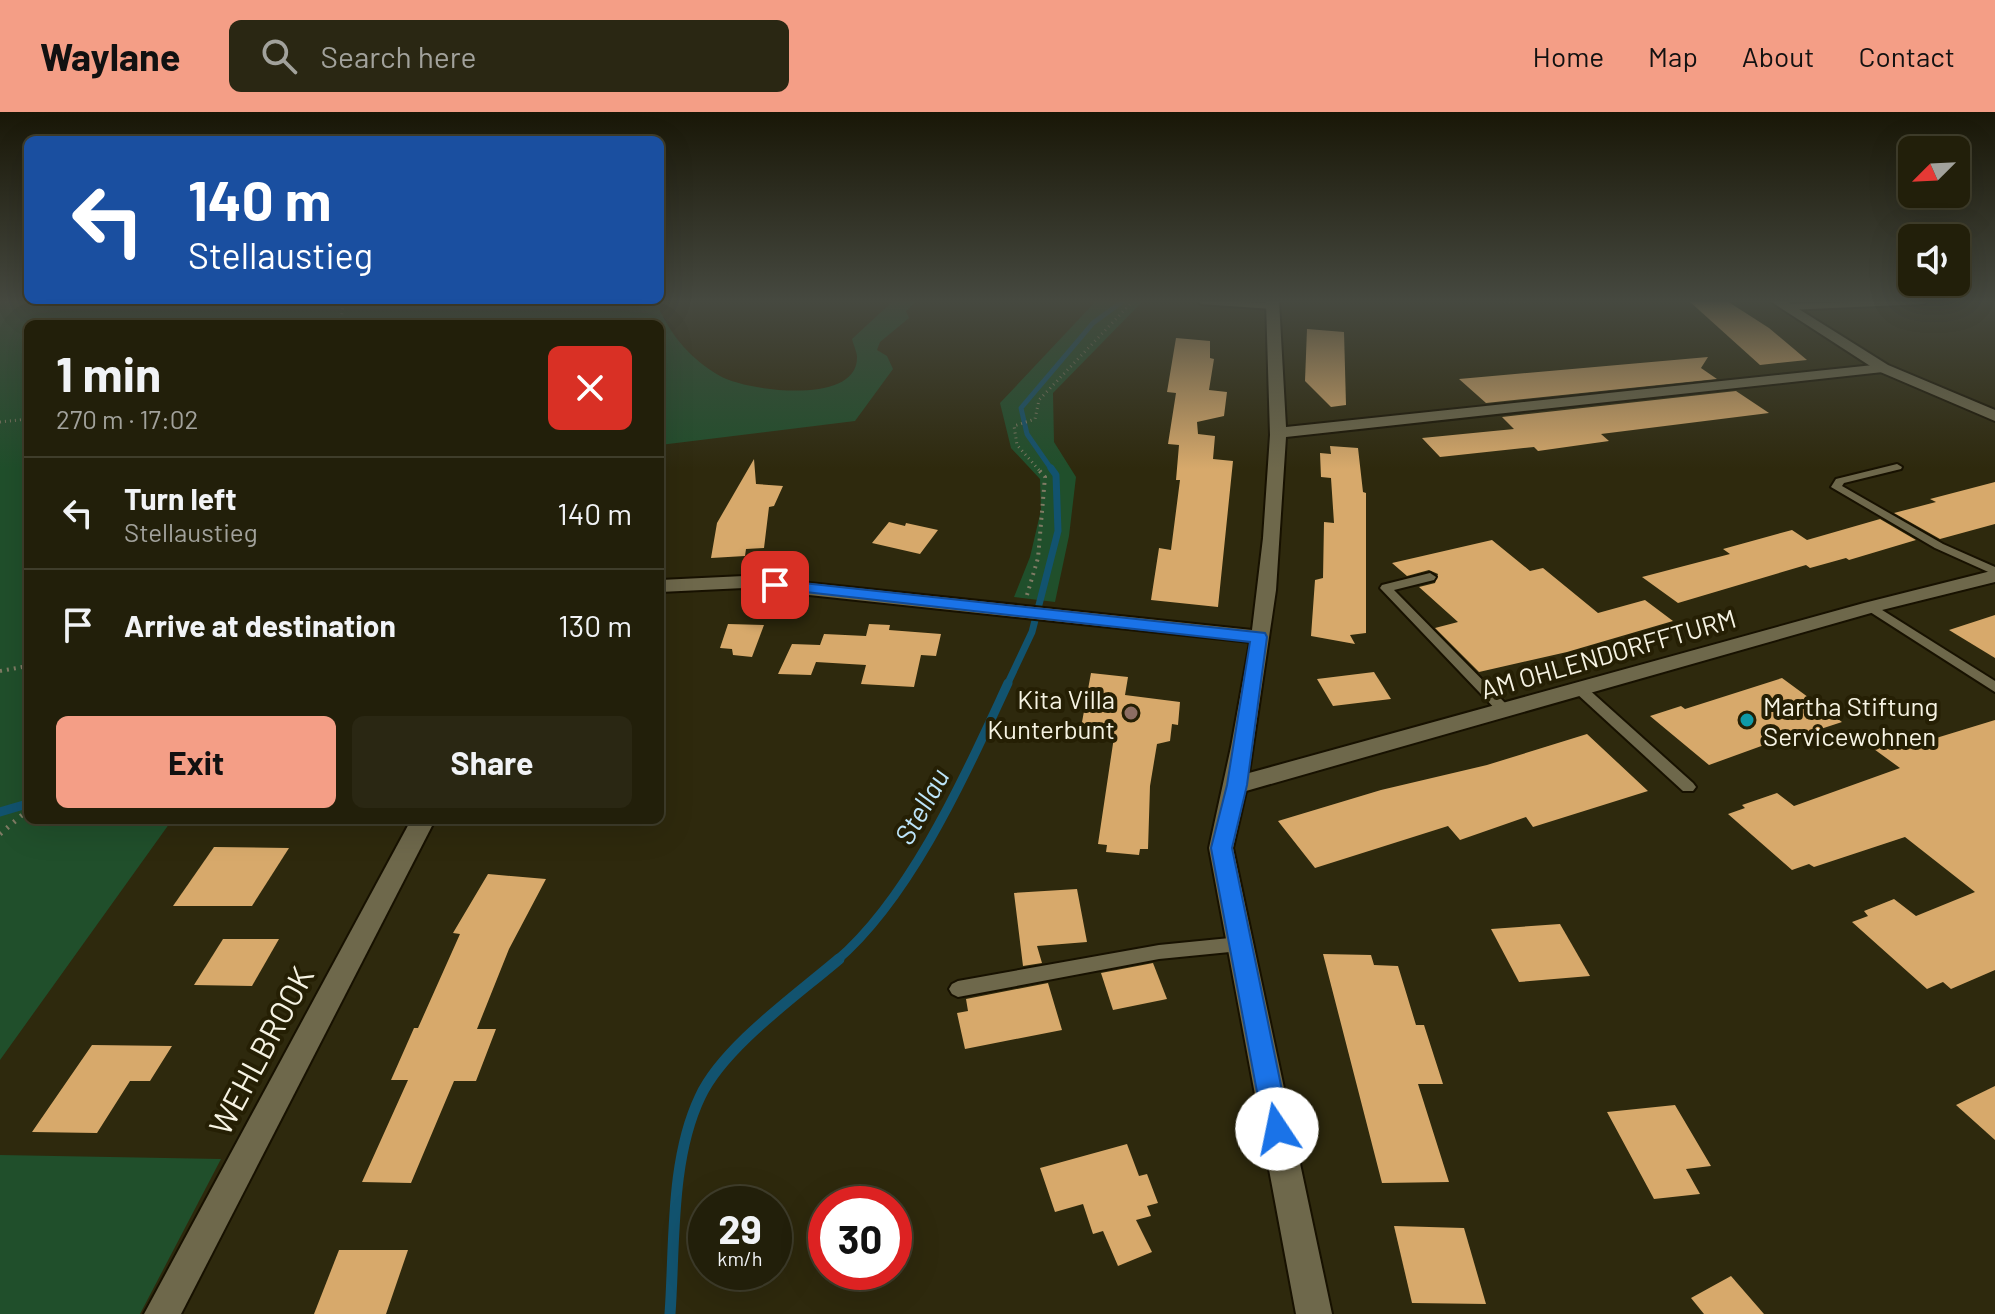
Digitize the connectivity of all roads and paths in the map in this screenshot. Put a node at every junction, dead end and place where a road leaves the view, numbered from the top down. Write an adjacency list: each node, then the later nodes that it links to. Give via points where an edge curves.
1 (1080, 357): 14 (path, via 1039,400 1035,419 1014,426 1017,445 1045,477 1038,558)
2 (1274, 357): 8 (street)
3 (1866, 357): 4 (street)
4 (1883, 368): 5 (street); 8 (street)
5 (1995, 416)
6 (24, 419): 7 (path)
7 (0, 422)
8 (1278, 433): 15 (street, via 1271,561)
9 (1897, 467): 10 (lane, via 1840,481 1836,487)
10 (1995, 574): 13 (street, AM OHLENDORFFTURM)
11 (1430, 577): 20 (lane, via 1386,588)
12 (664, 586): 14 (street, via 744,582)
13 (1871, 607): 18 (lane); 19 (street, AM OHLENDORFFTURM)
14 (1023, 610): 15 (street)
15 (1259, 637): 21 (street)
16 (24, 667): 17 (path)
17 (0, 671)
18 (1995, 687)
19 (1581, 690): 20 (street, AM OHLENDORFFTURM); 22 (lane)
20 (1505, 711): 21 (street, AM OHLENDORFFTURM)
21 (1237, 785): 26 (street, via 1221,848)
22 (1688, 787)
23 (24, 813): 25 (path)
24 (421, 824): 28 (street, WEHLBROOK)
25 (0, 834)
26 (1240, 944): 27 (lane, via 1159,952); 29 (street)
27 (958, 989)
28 (162, 1314)
29 (1314, 1314)

